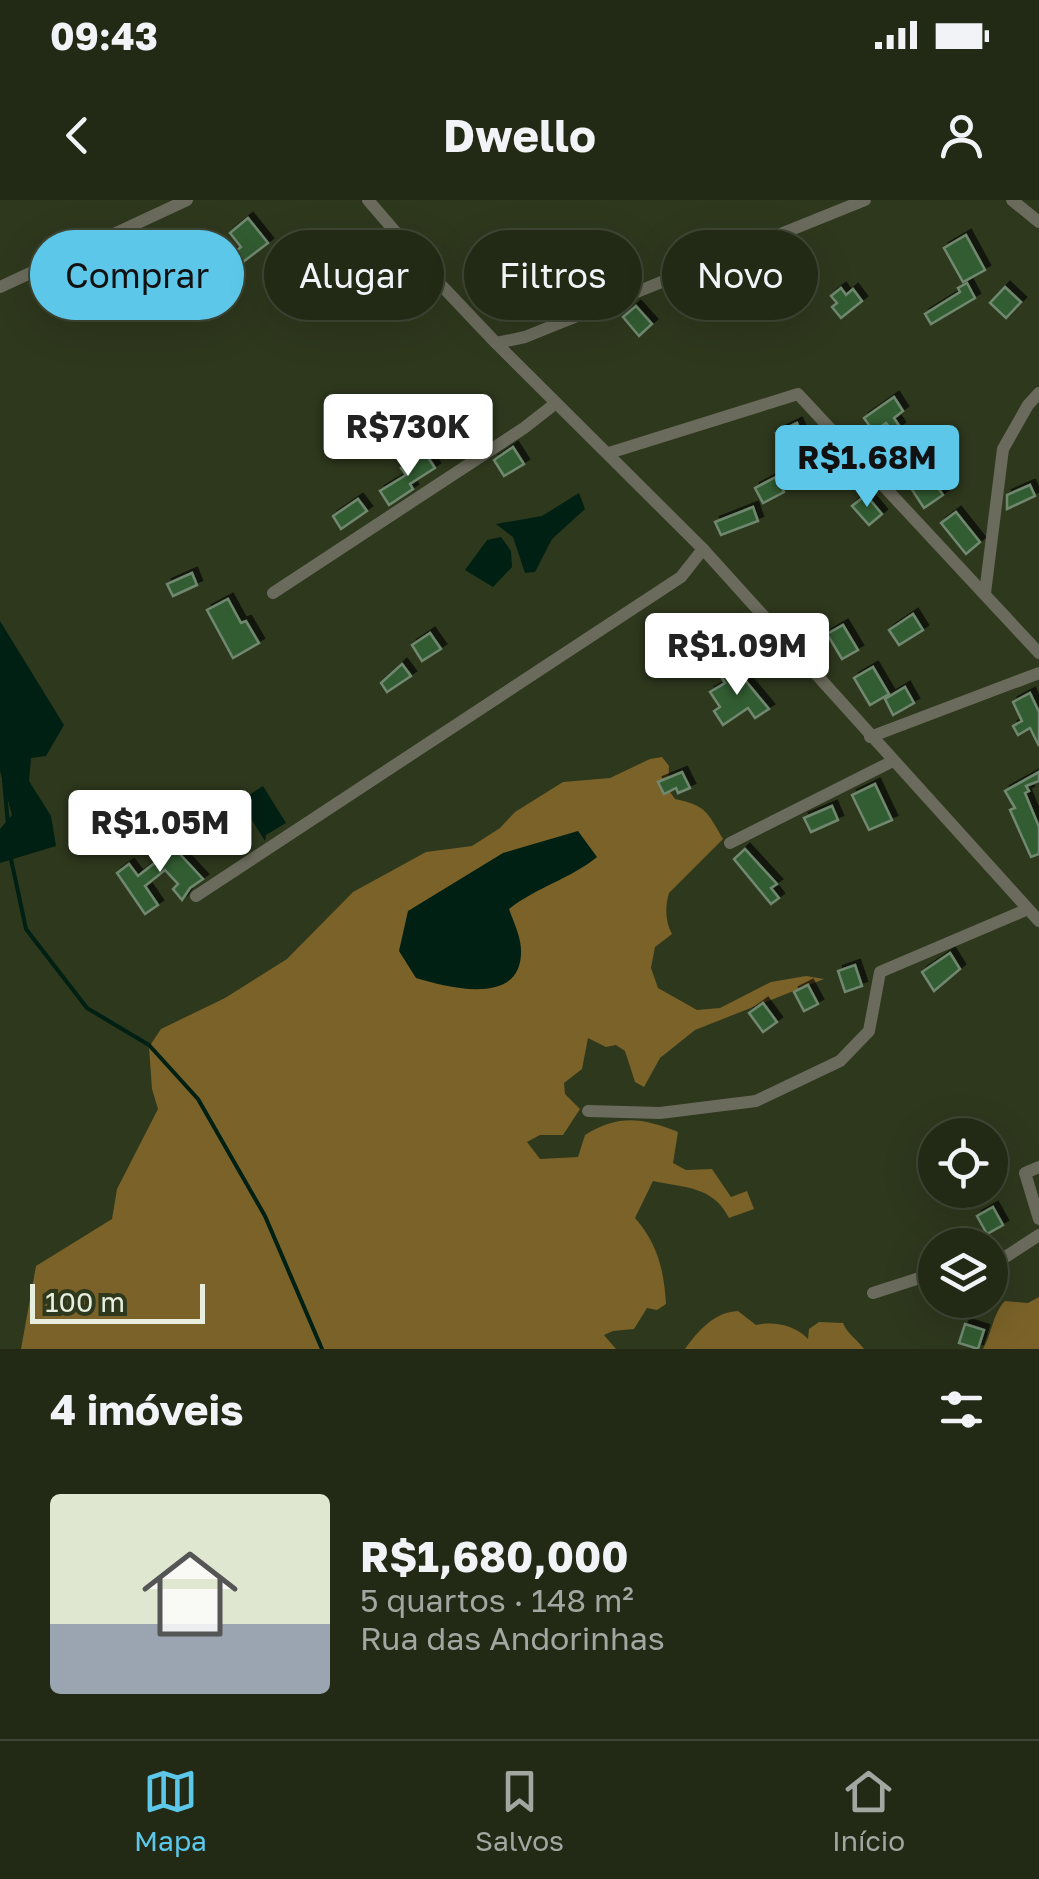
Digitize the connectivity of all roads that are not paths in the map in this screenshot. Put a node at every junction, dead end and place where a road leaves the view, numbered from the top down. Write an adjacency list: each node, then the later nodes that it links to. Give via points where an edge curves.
1 (187, 200): 6 (street)
2 (368, 200): 7 (street)
3 (865, 200): 7 (street)
4 (1012, 200): 5 (street)
5 (1039, 222)
6 (0, 287)
7 (496, 343): 9 (street)
8 (1039, 393): 13 (street, via 1003,450)
9 (556, 403): 10 (street); 12 (street)
10 (609, 453): 11 (street); 13 (street, via 798,394)
11 (703, 549): 16 (street); 19 (street, via 681,577)
12 (273, 593)
13 (985, 593): 14 (street)
14 (1039, 653)
15 (1039, 673): 16 (street)
16 (870, 737): 17 (street)
17 (892, 761): 18 (street); 20 (street)
18 (730, 843)
19 (196, 896)
20 (1028, 909): 21 (street); 22 (street, via 880,972 869,1031 840,1062 756,1101 660,1113)
21 (1039, 921)
22 (588, 1112)
23 (1039, 1167): 24 (street, via 1025,1172)
24 (1039, 1219)
25 (1039, 1235): 26 (street)
26 (1008, 1255)
27 (918, 1278): 28 (street)
28 (873, 1293)

